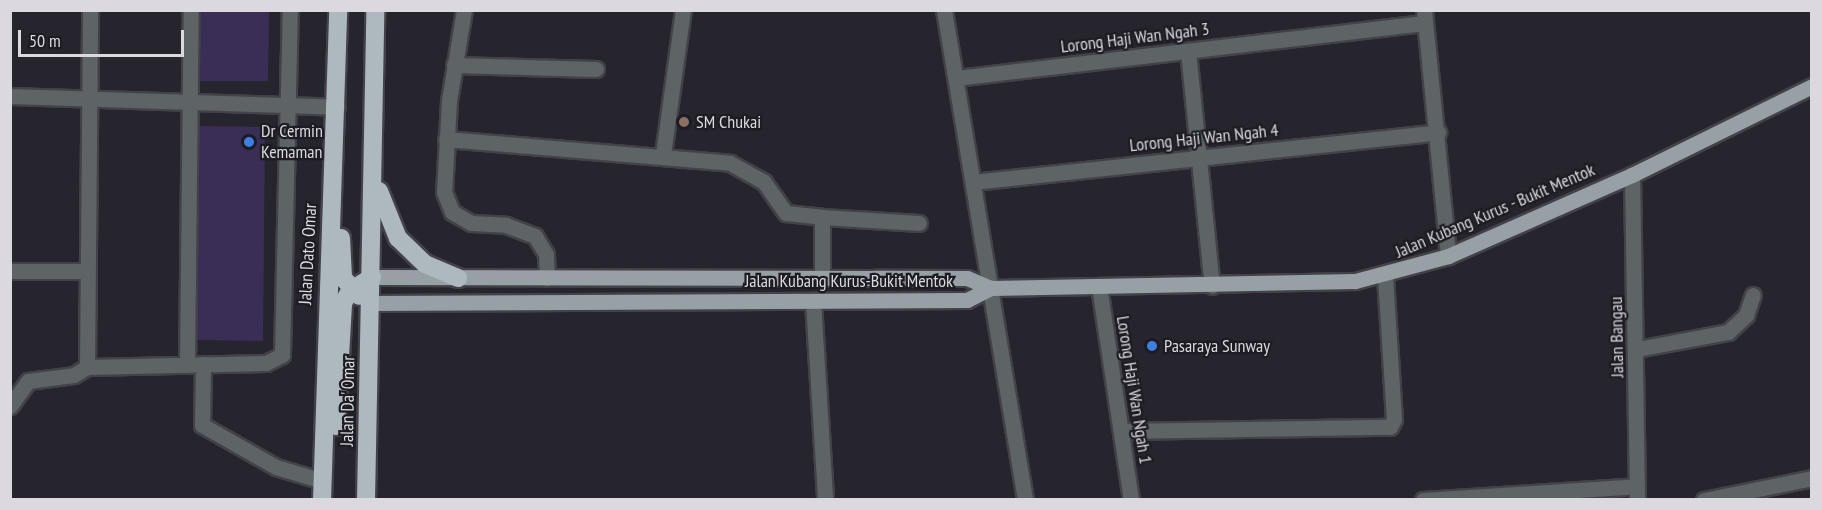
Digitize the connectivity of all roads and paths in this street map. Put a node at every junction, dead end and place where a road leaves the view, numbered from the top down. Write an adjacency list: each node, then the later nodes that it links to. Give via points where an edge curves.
1 (90, 10): 16 (street)
2 (191, 10): 17 (street)
3 (290, 10): 18 (street)
4 (338, 10): 19 (highway, Jalan Dato Omar)
5 (375, 10): 25 (highway)
6 (464, 10): 11 (street)
7 (683, 10): 22 (street)
8 (944, 10): 13 (street)
9 (1425, 17): 10 (street, Lorong Haji Wan Ngah 3); 20 (street)
10 (1188, 51): 13 (street, Lorong Haji Wan Ngah 3); 23 (street)
11 (454, 65): 12 (street); 21 (street)
12 (596, 69)
13 (956, 78): 26 (street)
14 (1812, 86): 24 (main road, Jalan Kubang Kurus - Bukit Mentok)
15 (10, 96): 16 (street)
16 (89, 99): 17 (street); 31 (street)
17 (189, 102): 18 (street); 46 (street)
18 (289, 106): 19 (street); 45 (street, via 282,355 266,363)
19 (337, 107): 40 (highway, via 340,262); 51 (highway, Jalan Dato Omar)
20 (1438, 132): 23 (street, Lorong Haji Wan Ngah 4); 29 (street)
21 (446, 140): 22 (street); 35 (street, via 444,192 453,212 471,223 506,225 535,236 546,254)
22 (663, 154): 27 (street, via 750,170 786,213)
23 (1199, 158): 26 (street, Lorong Haji Wan Ngah 4); 38 (street)
24 (1632, 175): 29 (main road, Jalan Kubang Kurus - Bukit Mentok); 44 (street, Jalan Bangau)
25 (375, 177): 32 (highway); 34 (highway, via 398,238 425,264)
26 (973, 182): 39 (street)
27 (822, 218): 28 (street); 36 (street)
28 (919, 223)
29 (1448, 256): 33 (main road, Jalan Kubang Kurus - Bukit Mentok)
30 (10, 271): 31 (street)
31 (88, 271): 47 (street)
32 (372, 277): 34 (main road, Jalan Kubang Kurus-Bukit Mentok); 40 (highway); 43 (highway)
33 (1385, 277): 38 (main road, Jalan Kubang Kurus - Bukit Mentok); 49 (street, via 1394,418 1390,427)
34 (458, 278): 35 (main road, Jalan Kubang Kurus-Bukit Mentok)
35 (547, 278): 36 (main road, Jalan Kubang Kurus-Bukit Mentok)
36 (822, 279): 39 (main road, Jalan Kubang Kurus-Bukit Mentok, via 967,278)
37 (1099, 286): 38 (main road, Jalan Kubang Kurus - Bukit Mentok); 39 (main road, Jalan Kubang Kurus - Bukit Mentok); 49 (street, Lorong Haji Wan Ngah 1)
38 (1212, 286)
39 (991, 288): 42 (main road, Jalan Kubang Kurus-Bukit Mentok, via 967,300); 57 (street)
40 (350, 291): 43 (highway); 54 (highway, via 340,318)
41 (1754, 295): 44 (street, via 1746,315 1728,332)
42 (813, 301): 43 (main road, Jalan Kubang Kurus-Bukit Mentok); 56 (street)
43 (371, 303): 55 (highway, Jalan Da' Omar)
44 (1637, 349): 52 (street, Jalan Bangau)
45 (203, 364): 46 (street); 51 (street, via 202,425 276,467)
46 (187, 365): 47 (street)
47 (87, 367): 48 (street, via 74,375 28,381)
48 (10, 406)
49 (1121, 431): 58 (street, Lorong Haji Wan Ngah 1)
50 (1812, 478): 60 (street)
51 (323, 481): 53 (highway, Jalan Dato Omar)
52 (1637, 493): 59 (street)
53 (322, 500)
54 (332, 500)
55 (366, 500)
56 (825, 500)
57 (1025, 500)
58 (1131, 500)
59 (1423, 500)
60 (1704, 500)

